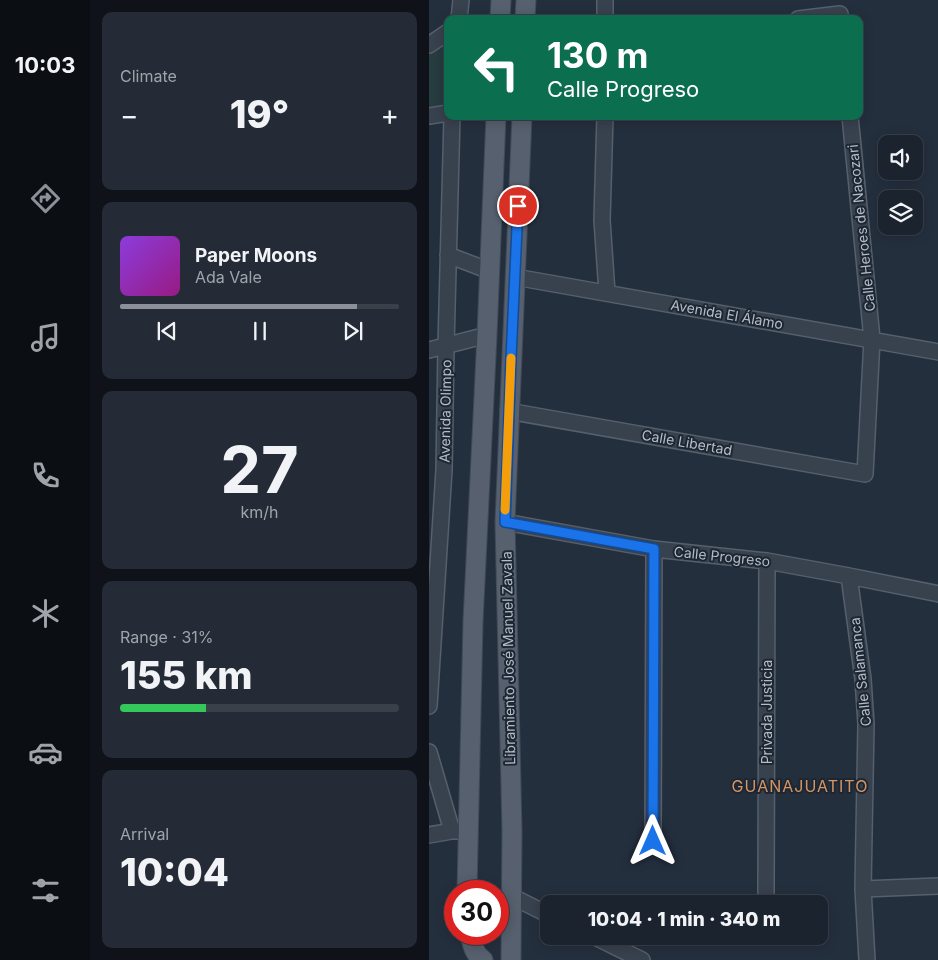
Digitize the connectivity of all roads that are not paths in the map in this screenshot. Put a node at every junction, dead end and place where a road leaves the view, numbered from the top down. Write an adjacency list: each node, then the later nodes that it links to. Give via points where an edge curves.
1 (501, 0): 5 (main road)
2 (526, 0): 6 (main road)
3 (605, 0): 7 (street)
4 (840, 11): 8 (street)
5 (500, 15)
6 (525, 15)
7 (605, 15)
8 (819, 15)
9 (444, 35): 10 (street)
10 (429, 45)
11 (444, 114): 12 (street)
12 (429, 116)
13 (452, 120): 18 (street, Avenida Olimpo)
14 (496, 120): 19 (main road)
15 (522, 120): 20 (main road, Libramiento José Manuel Zavala)
16 (605, 120): 21 (street, via 601,220)
17 (850, 120): 23 (street, Calle Heroes de Nacozari)
18 (448, 255): 19 (street); 24 (street, Avenida Olimpo)
19 (490, 271): 22 (main road)
20 (515, 277): 21 (street, Avenida El Álamo); 27 (main road, Libramiento José Manuel Zavala)
21 (607, 293): 23 (street, Avenida El Álamo)
22 (487, 335): 24 (street); 36 (main road)
23 (872, 339): 26 (street, Avenida El Álamo); 28 (street, Calle Heroes de Nacozari)
24 (446, 346): 25 (street); 34 (street, Avenida Olimpo, via 444,470)
25 (429, 350)
26 (938, 352)
27 (509, 411): 28 (street, Calle Libertad); 29 (main road, Libramiento José Manuel Zavala)
28 (865, 474)
29 (505, 522): 30 (street, Calle Progreso); 43 (main road, Libramiento José Manuel Zavala)
30 (654, 549): 31 (street, Calle Progreso); 38 (street)
31 (767, 561): 32 (street, Calle Progreso); 42 (street, Privada Justicia)
32 (849, 576): 33 (street, Calle Progreso); 41 (street, Calle Salamanca, via 866,724)
33 (938, 594)
34 (429, 706)
35 (429, 752): 36 (street)
36 (460, 831): 37 (street); 39 (main road)
37 (429, 835)
38 (653, 841)
39 (466, 880)
40 (938, 886): 41 (street)
41 (863, 889): 54 (street, Calle Salamanca)
42 (765, 893)
43 (511, 896): 44 (street); 45 (main road, Libramiento José Manuel Zavala)
44 (540, 910)
45 (511, 919): 51 (main road, via 504,948); 52 (main road, Libramiento José Manuel Zavala)
46 (465, 945): 49 (main road)
47 (473, 945): 50 (main road)
48 (611, 945): 53 (street)
49 (464, 960)
50 (483, 960)
51 (494, 960)
52 (511, 960)
53 (642, 960)
54 (867, 960)

